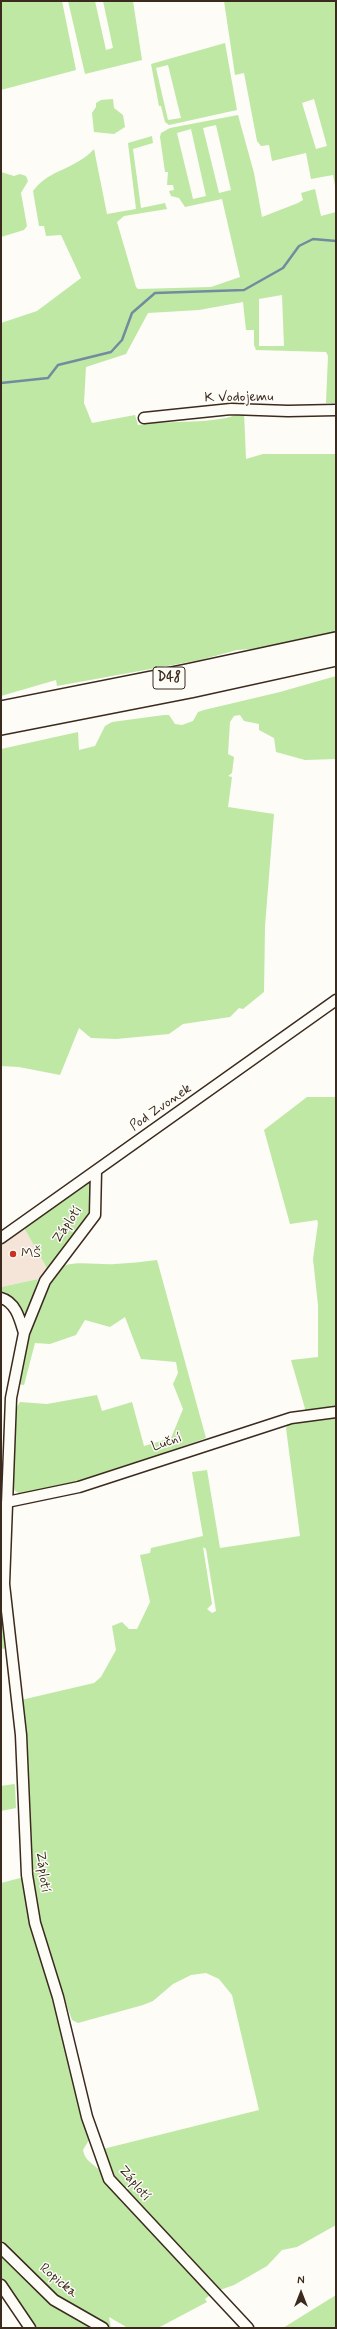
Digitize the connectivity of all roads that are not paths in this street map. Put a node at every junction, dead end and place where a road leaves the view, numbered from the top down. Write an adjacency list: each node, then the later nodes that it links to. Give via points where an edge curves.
1 (336, 410): 2 (street, K Vodojemu, via 231,410)
2 (144, 418)
3 (336, 642): 5 (highway, D48)
4 (336, 656): 6 (highway, D48)
5 (1, 711)
6 (1, 725)
7 (336, 1000): 8 (street, Pod Zvonek)
8 (96, 1171): 9 (street, Pod Zvonek); 11 (street, Záplotí, via 95,1215 45,1281)
9 (1, 1238)
10 (1, 1298): 11 (street, via 11,1304 17,1313)
11 (24, 1333): 13 (street, Záplotí, via 11,1398)
12 (336, 1412): 13 (street, Luční, via 291,1418 79,1487)
13 (7, 1502): 18 (street, Záplotí, via 4,1584 21,1735 27,1876 35,1923 60,2003 87,2117 109,2179)
14 (1, 2248): 17 (street, Ropicka, via 54,2300)
15 (1, 2285): 16 (street)
16 (30, 2328)
17 (103, 2328)
18 (248, 2328)

